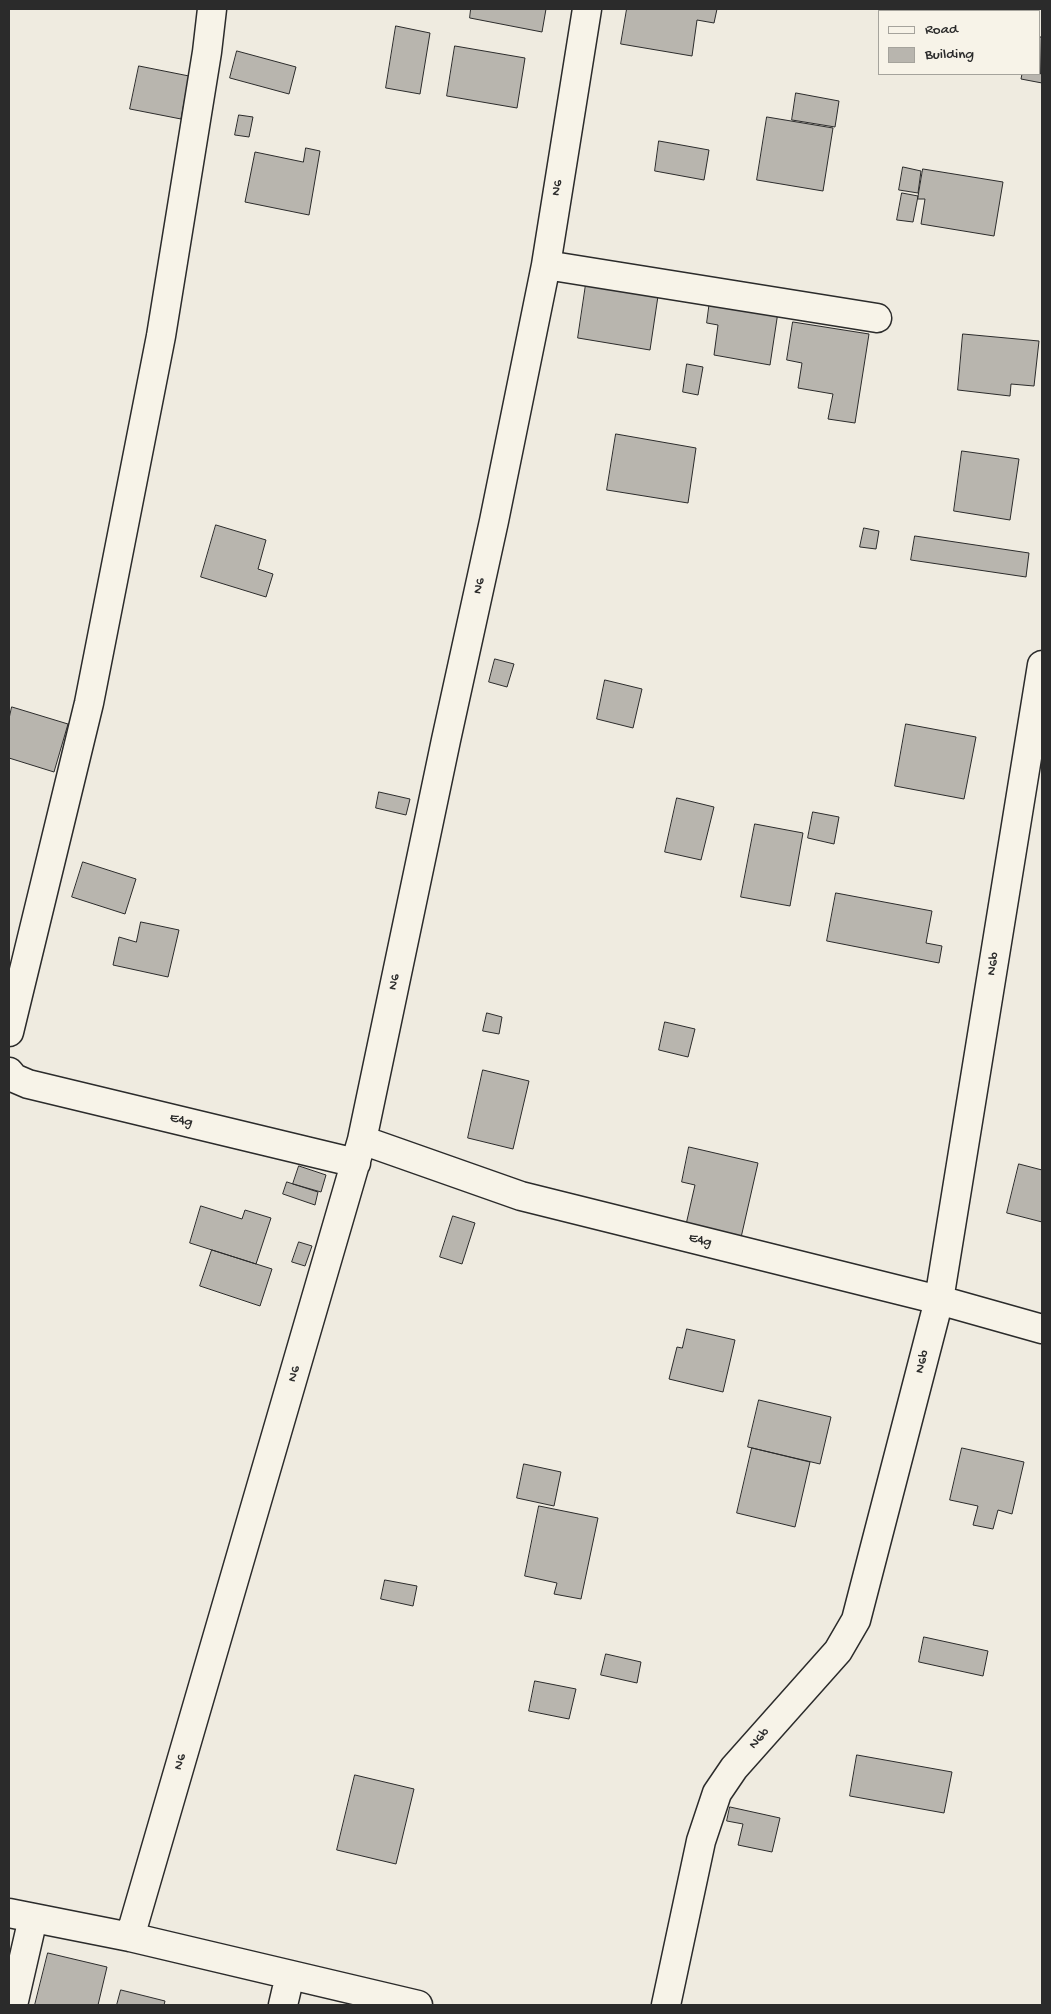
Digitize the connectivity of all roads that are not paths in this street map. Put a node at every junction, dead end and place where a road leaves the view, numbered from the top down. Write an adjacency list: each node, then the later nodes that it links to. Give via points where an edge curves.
1 (212, 9): 6 (street, via 161,336 89,703)
2 (587, 9): 3 (street, N6)
3 (546, 265): 4 (street); 8 (street, N6)
4 (877, 318)
5 (1042, 665): 9 (street, N6b)
6 (9, 1032)
7 (9, 1072): 8 (street, E4g, via 28,1084)
8 (359, 1152): 9 (street, E4g, via 521,1196); 12 (street, N6)
9 (939, 1300): 10 (street, E4g); 17 (street, N6b, via 856,1620 838,1651 734,1768 716,1793 701,1841)
10 (1042, 1328)
11 (21, 1915): 12 (street); 14 (street)
12 (130, 1937): 13 (street)
13 (290, 1975): 15 (street); 16 (street)
14 (13, 2005)
15 (283, 2005)
16 (418, 2005)
17 (666, 2005)

